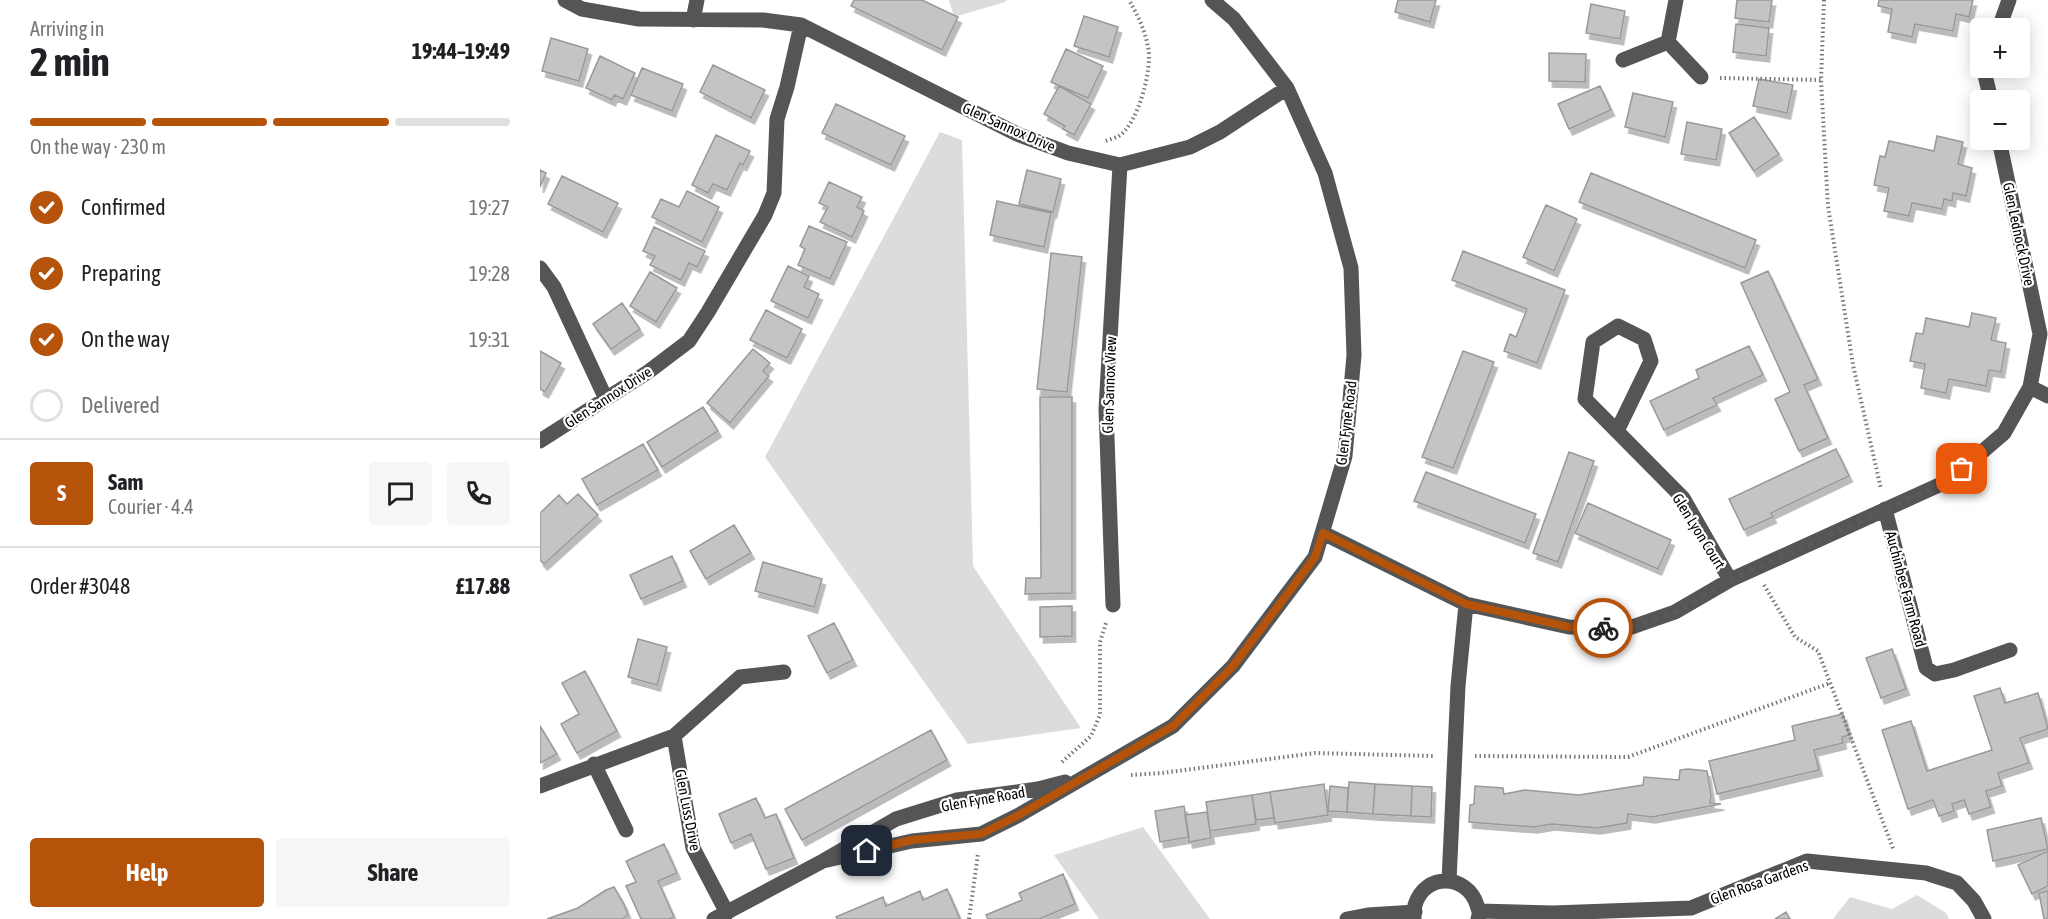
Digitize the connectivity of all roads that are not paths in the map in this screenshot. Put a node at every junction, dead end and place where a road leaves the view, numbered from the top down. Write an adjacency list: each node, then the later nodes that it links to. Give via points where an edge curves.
1 (565, 0): 7 (street, Glen Sannox Drive, via 582,9 639,19)
2 (697, 0): 7 (street)
3 (1212, 0): 12 (street, Glen Fyne Road, via 1234,19)
4 (1676, 0): 9 (street)
5 (2009, 0): 6 (street)
6 (2003, 18)
7 (693, 20): 8 (street, Glen Sannox Drive, via 763,20)
8 (801, 25): 14 (street, Glen Sannox Drive, via 1017,134 1068,153); 18 (street, Glen Sannox Drive, via 777,119 774,194 765,215 689,341)
9 (1668, 42): 10 (street); 11 (street)
10 (1623, 60)
11 (1701, 77)
12 (1287, 88): 14 (street, Glen Sannox Drive, via 1190,147); 22 (street, Glen Fyne Road, via 1325,173 1351,268 1354,355 1345,456)
13 (2001, 150): 16 (street, Glen Lednock Drive, via 2040,334)
14 (1120, 165): 25 (street, Glen Sannox View, via 1106,409)
15 (540, 268): 18 (street, via 554,287)
16 (2030, 387): 17 (street); 21 (street, Glen Lednock Drive, via 2004,433 1948,481)
17 (2048, 396)
18 (606, 399): 20 (street, Glen Sannox Drive)
19 (1617, 431): 19 (street, Glen Lyon Court, via 1651,361 1644,339 1618,326 1593,342 1586,399); 23 (street, Glen Lyon Court, via 1683,498)
20 (540, 441)
21 (1885, 509): 23 (street, Glen Lednock Drive); 26 (street, Auchinbee Farm Road, via 1926,668 1935,674 1954,670)
22 (1323, 533): 24 (street, Glen Lednock Drive); 30 (street, Glen Fyne Road, via 1315,557 1225,674 1173,726)
23 (1730, 580): 24 (street, Glen Lednock Drive, via 1675,612 1629,628 1569,627)
24 (1466, 604): 34 (street)
25 (1113, 605)
26 (2010, 650)
27 (784, 672): 28 (street, via 740,677)
28 (674, 736): 29 (street); 36 (street, Glen Luss Drive, via 693,848)
29 (594, 764): 31 (street); 32 (street)
30 (1082, 777): 33 (street, Glen Fyne Road, via 1038,789 957,800 896,819); 33 (street, Glen Fyne Road, via 981,834 912,840)
31 (540, 786)
32 (626, 830)
33 (823, 861): 36 (street, Glen Fyne Road)
34 (1449, 881): 35 (street, via 1460,883 1474,896); 37 (street, via 1441,880 1424,889)
35 (1478, 915): 39 (street, Glen Rosa Gardens, via 1691,908 1807,861 1926,873 1957,882)
36 (720, 916)
37 (1414, 916): 38 (street, via 1368,915)
38 (1347, 919)
39 (1984, 919)

